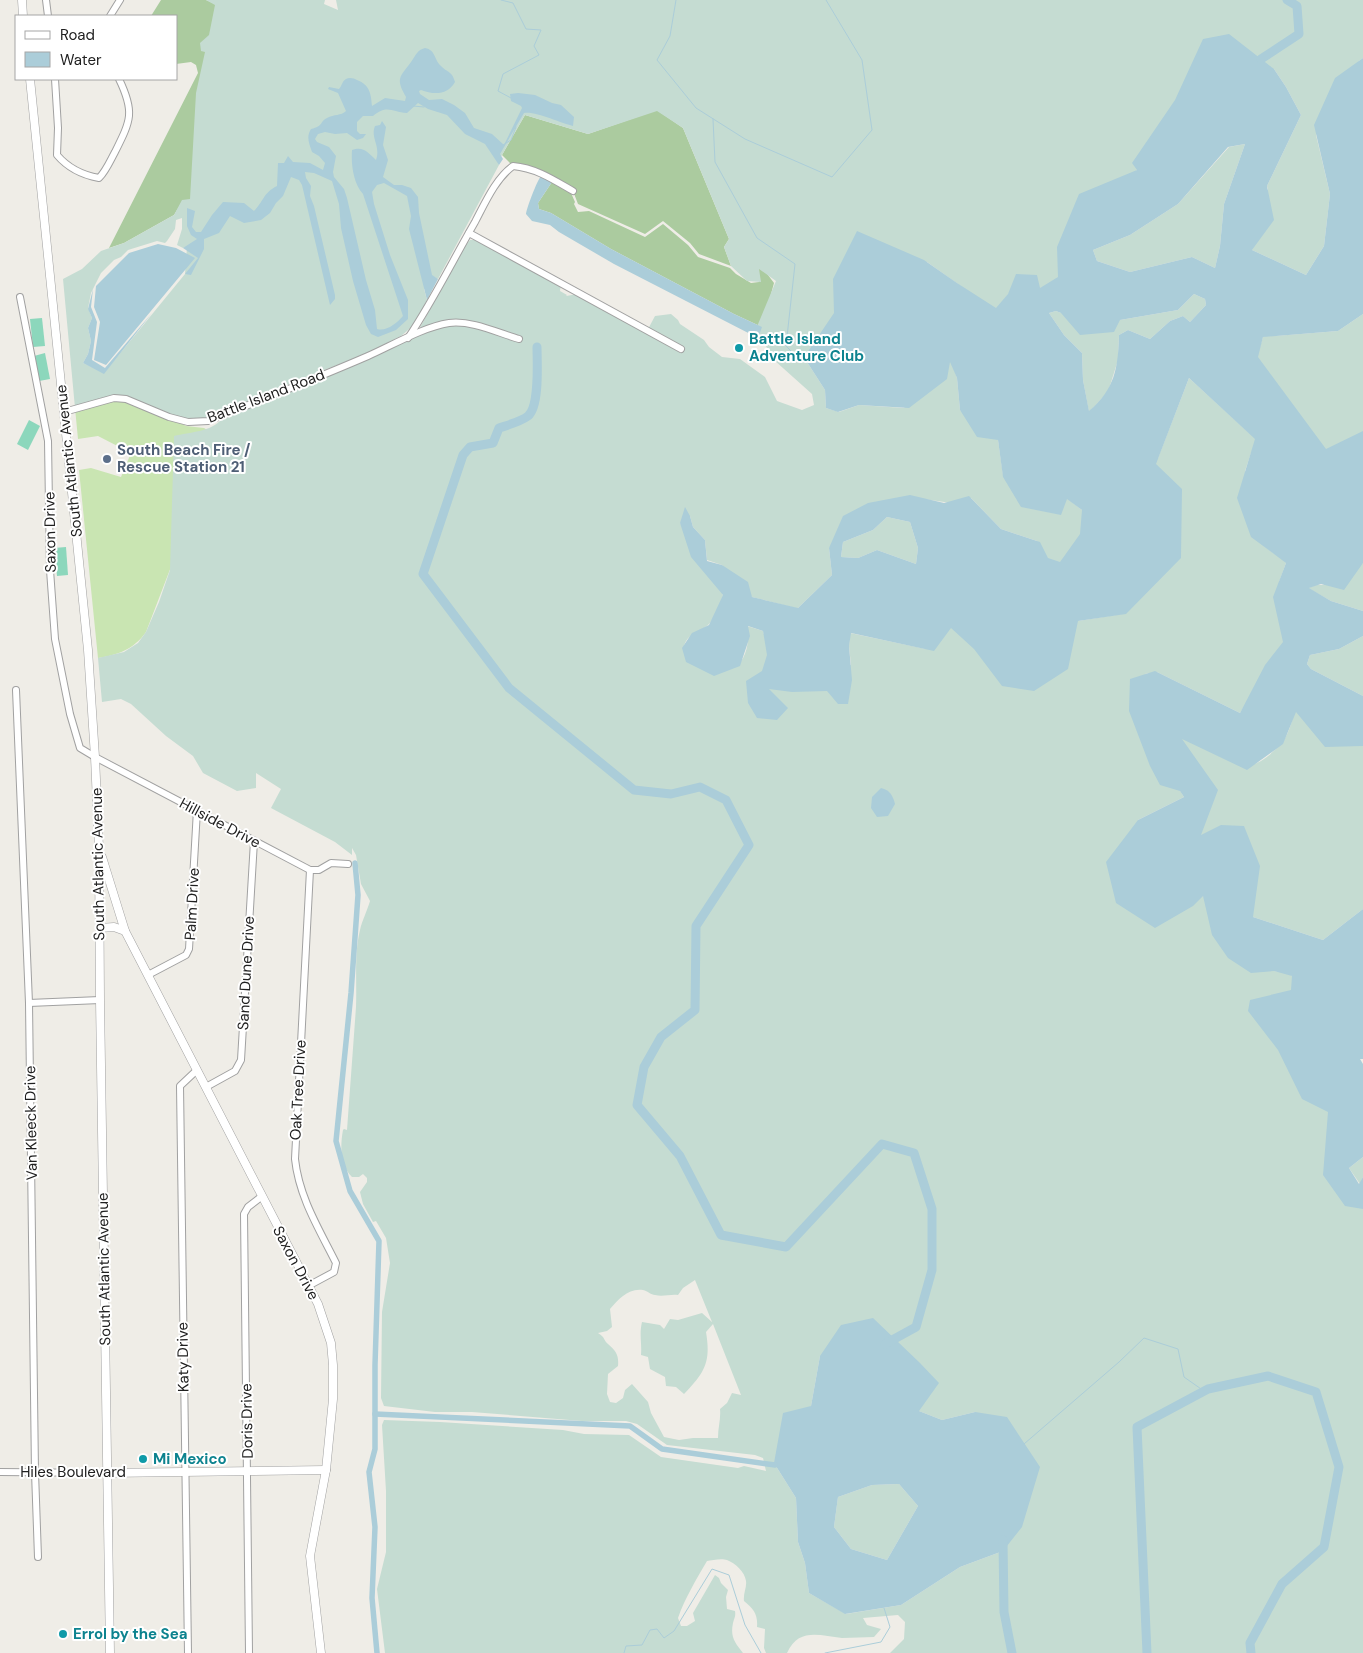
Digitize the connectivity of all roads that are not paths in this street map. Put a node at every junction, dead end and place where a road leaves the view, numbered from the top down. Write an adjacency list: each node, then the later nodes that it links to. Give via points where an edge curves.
1 (22, 0): 4 (street)
2 (46, 0): 5 (street)
3 (120, 0): 6 (street)
4 (23, 15)
5 (48, 15)
6 (111, 15)
7 (30, 80): 16 (street, South Atlantic Avenue)
8 (55, 80): 9 (street, via 57,155 66,165 99,178 126,130 130,116 128,98)
9 (119, 80)
10 (573, 191): 11 (street, via 538,171 513,166 505,172)
11 (469, 233): 13 (street); 15 (street)
12 (20, 297): 18 (street, Saxon Drive, via 48,441 54,639 80,748)
13 (408, 338): 14 (street, Battle Island Road, via 438,326 457,323); 16 (street, Battle Island Road, via 208,421 188,422 126,399 114,398)
14 (519, 339)
15 (681, 349)
16 (64, 412): 18 (street, South Atlantic Avenue, via 88,650)
17 (16, 690): 28 (street, Van Kleeck Drive)
18 (95, 757): 19 (street, Hillside Drive); 21 (street, South Atlantic Avenue)
19 (197, 810): 20 (street, Hillside Drive); 26 (street, Palm Drive, via 189,949 186,955)
20 (254, 841): 23 (street, Hillside Drive); 30 (street, Sand Dune Drive, via 241,1060 235,1071)
21 (99, 848): 24 (street, South Atlantic Avenue); 25 (street, Saxon Drive)
22 (348, 864): 23 (street, via 331,863 319,870)
23 (310, 870): 32 (street, Oak Tree Drive, via 294,1159 302,1194 336,1264 334,1272)
24 (100, 928): 25 (street, via 114,927); 27 (street, South Atlantic Avenue)
25 (125, 931): 26 (street, Saxon Drive)
26 (148, 976): 29 (street, Saxon Drive)
27 (100, 1000): 28 (street); 38 (street, South Atlantic Avenue)
28 (29, 1002): 36 (street, Van Kleeck Drive)
29 (197, 1070): 30 (street, Saxon Drive); 37 (street, Katy Drive, via 180,1086)
30 (206, 1087): 31 (street, Saxon Drive)
31 (261, 1197): 32 (street, Saxon Drive); 33 (street, Doris Drive, via 244,1214)
32 (308, 1286): 34 (street, Saxon Drive, via 318,1304 331,1343 333,1399)
33 (248, 1470): 34 (street, Hiles Boulevard); 37 (street, Hiles Boulevard); 42 (street, Doris Drive)
34 (326, 1470): 43 (street, Saxon Drive, via 310,1556)
35 (0, 1472): 36 (street, Hiles Boulevard)
36 (35, 1472): 38 (street, Hiles Boulevard); 39 (street, Van Kleeck Drive)
37 (185, 1472): 38 (street, Hiles Boulevard); 41 (street, Katy Drive)
38 (107, 1473): 40 (street, South Atlantic Avenue)
39 (38, 1557)
40 (110, 1653)
41 (188, 1653)
42 (249, 1653)
43 (321, 1653)

